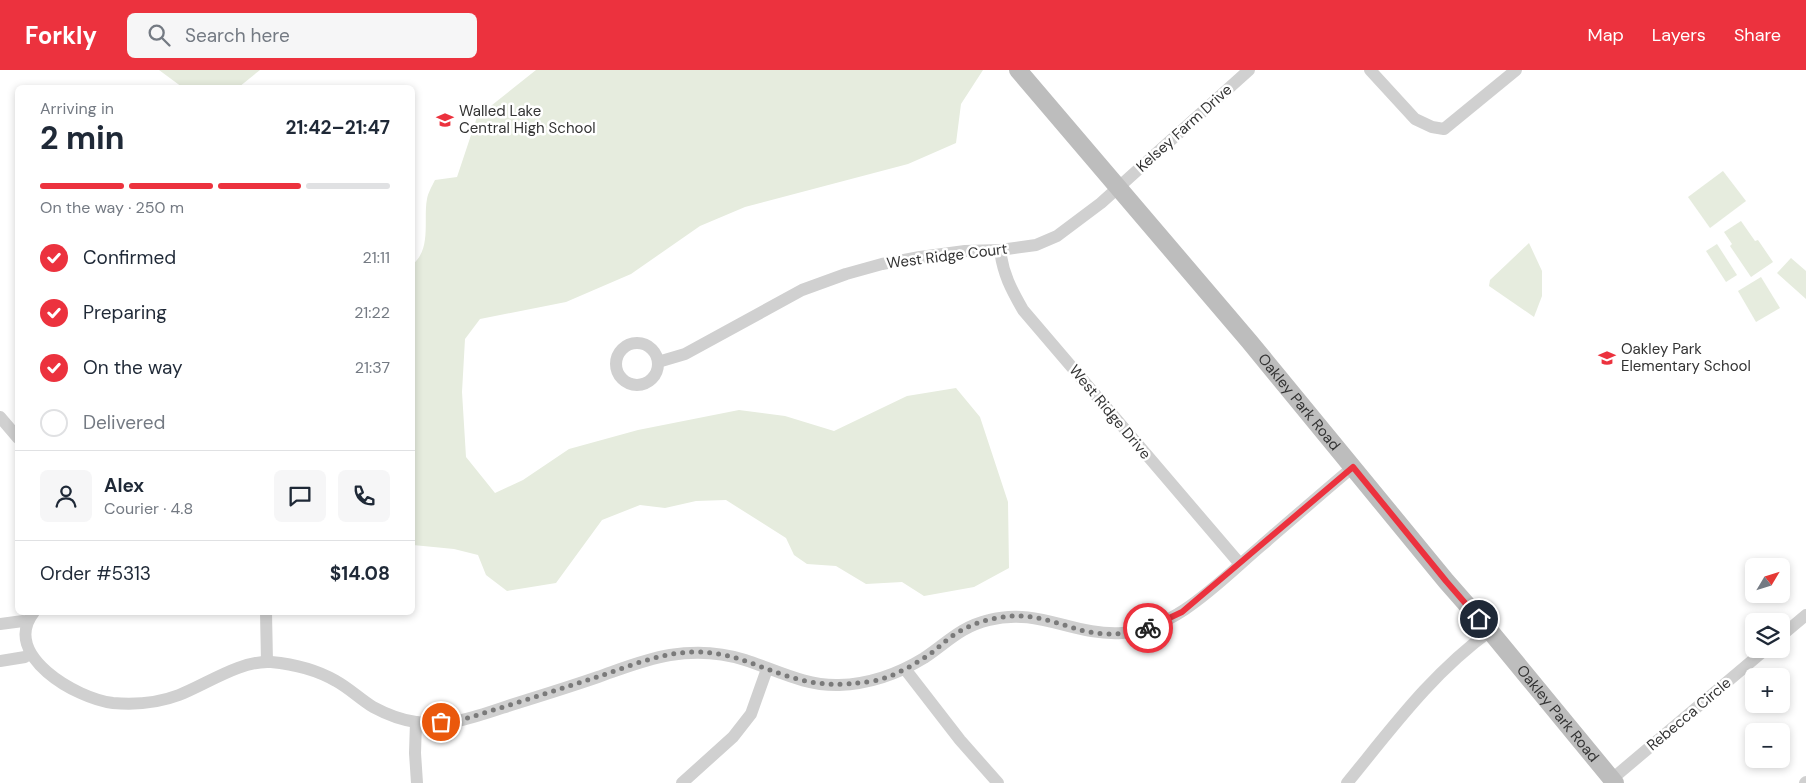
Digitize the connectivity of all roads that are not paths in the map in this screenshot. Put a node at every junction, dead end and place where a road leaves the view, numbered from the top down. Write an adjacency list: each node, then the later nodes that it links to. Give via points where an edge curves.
1 (1018, 70): 5 (street, Oakley Park Road)
2 (1249, 70): 5 (street, Kelsey Farm Drive)
3 (1370, 70): 4 (street, via 1415,119 1444,129)
4 (1516, 70)
5 (1118, 187): 6 (street, West Ridge Court, via 1057,236 1036,245); 10 (street, Oakley Park Road)
6 (1000, 250): 7 (street, West Ridge Court, via 920,257 846,274 802,290 685,354); 11 (street, West Ridge Drive, via 1002,269 1023,310)
7 (658, 362)
8 (0, 417): 9 (street)
9 (15, 434)
10 (1353, 467): 11 (street); 18 (street, Oakley Park Road)
11 (1240, 564): 24 (street, via 1182,612 1146,629 1105,634 1040,618 1004,616 956,633)
12 (31, 615): 15 (street)
13 (266, 615): 22 (street)
14 (1806, 615): 17 (street)
15 (24, 621): 16 (street); 19 (street, via 20,636)
16 (0, 624)
17 (1790, 628)
18 (1490, 631): 26 (street, Oakley Park Road); 30 (street, via 1427,685)
19 (25, 657): 21 (street); 22 (street, via 74,692 123,704 171,698 228,671)
20 (1756, 658): 26 (street, Rebecca Circle)
21 (0, 661)
22 (267, 662): 25 (street, via 324,675 371,706)
23 (767, 669): 24 (street, via 809,682 836,685 876,680); 25 (street, via 715,653 674,654 461,720); 28 (street, via 751,714 733,737)
24 (905, 669): 29 (street)
25 (416, 722): 27 (street)
26 (1614, 781)
27 (416, 783)
28 (682, 783)
29 (998, 783)
30 (1347, 783)

